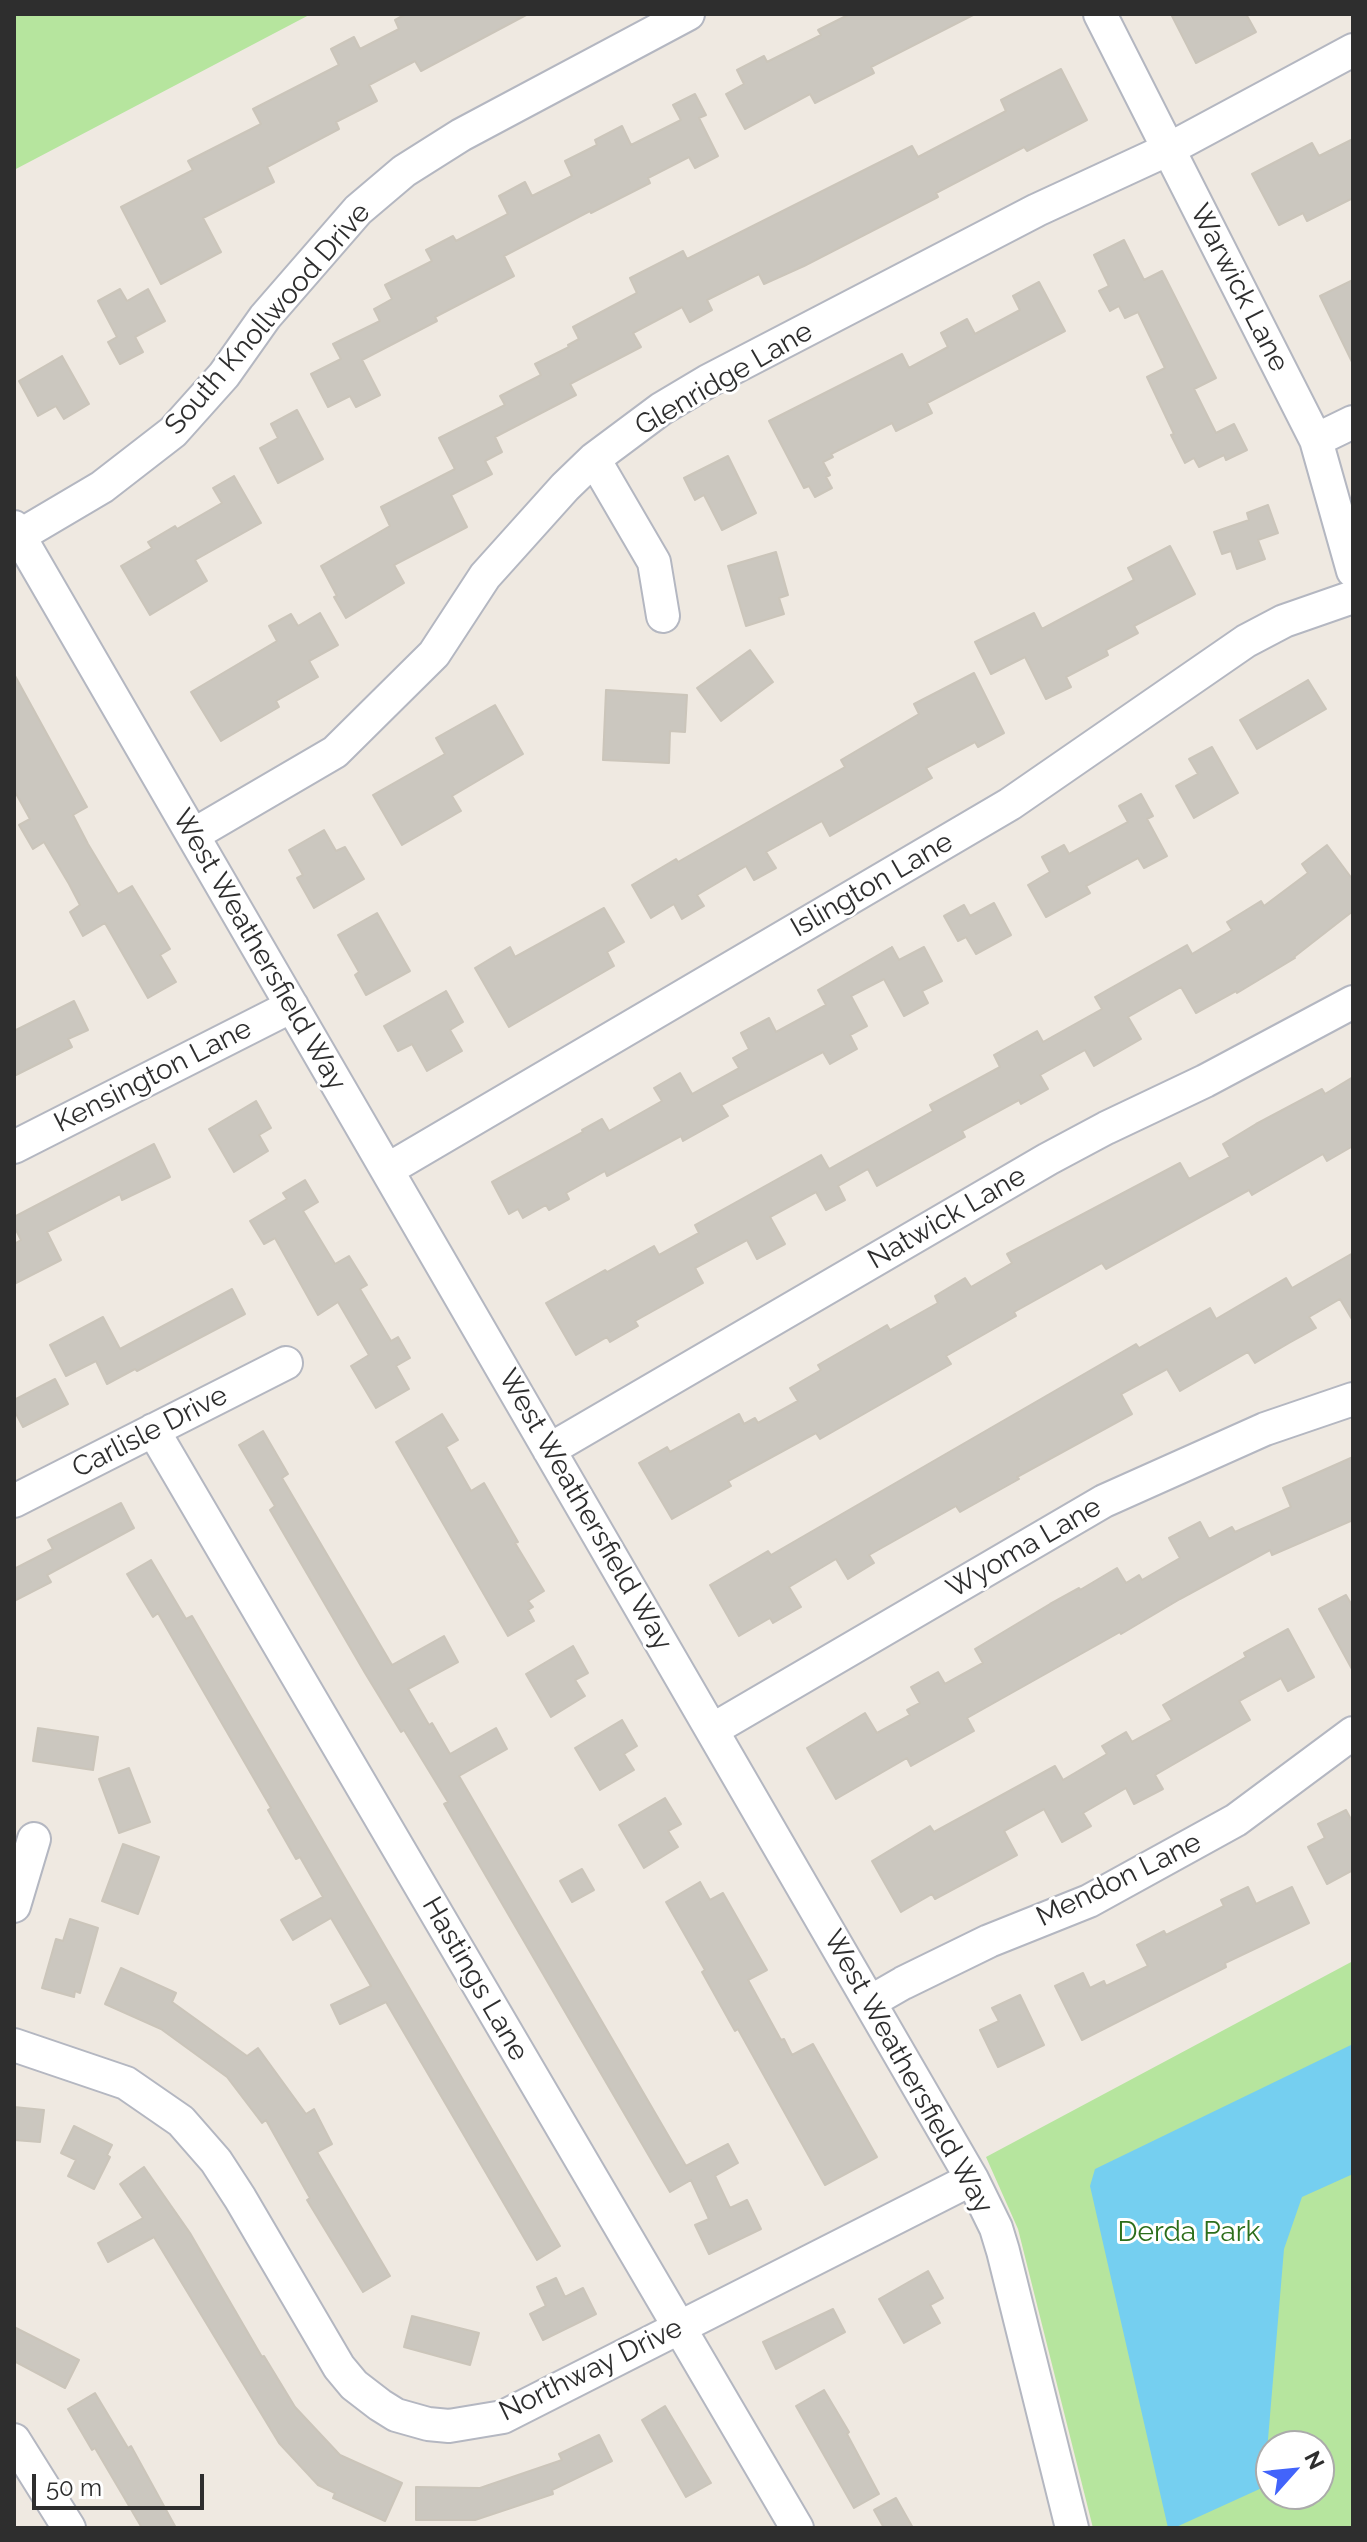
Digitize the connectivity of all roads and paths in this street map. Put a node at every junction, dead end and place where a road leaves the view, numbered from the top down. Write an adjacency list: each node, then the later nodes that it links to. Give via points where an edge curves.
1 (688, 14): 8 (street, South Knollwood Drive, via 404,171 358,210 173,432 102,487)
2 (1100, 14): 4 (street, Warwick Lane)
3 (1353, 50): 4 (street, Glenridge Lane)
4 (1169, 149): 6 (street, Warwick Lane); 7 (street, Glenridge Lane, via 1037,210 708,381)
5 (1353, 422): 6 (street)
6 (1316, 440): 9 (street, Warwick Lane)
7 (594, 459): 11 (street, via 654,562); 12 (street, Glenridge Lane, via 485,576 434,654 335,752)
8 (16, 531): 12 (street, West Weathersfield Way)
9 (1353, 571)
10 (1353, 597): 16 (street, Islington Lane, via 1284,621 1246,641 1010,804)
11 (663, 616)
12 (193, 835): 14 (street, West Weathersfield Way)
13 (1353, 1002): 20 (street, Natwick Lane, via 1048,1159)
14 (292, 1006): 15 (street, Kensington Lane); 16 (street, West Weathersfield Way)
15 (14, 1147)
16 (387, 1170): 20 (street, West Weathersfield Way)
17 (286, 1363): 19 (street, Carlisle Drive)
18 (1353, 1399): 22 (street, Wyoma Lane, via 1265,1429 1104,1501)
19 (153, 1430): 21 (street, Carlisle Drive); 29 (street, Hastings Lane)
20 (549, 1450): 22 (street, West Weathersfield Way)
21 (14, 1501)
22 (712, 1730): 26 (street, West Weathersfield Way)
23 (1353, 1733): 26 (street, Mendon Lane, via 1236,1820 1089,1901 989,1941)
24 (34, 1839): 25 (street)
25 (14, 1906)
26 (870, 2002): 28 (street, West Weathersfield Way)
27 (14, 2045): 29 (street, Northway Drive, via 126,2083 181,2121 240,2198 339,2367 354,2385 396,2415 449,2426 503,2417)
28 (972, 2179): 29 (street, Northway Drive); 33 (street, West Weathersfield Way, via 1003,2251)
29 (680, 2326): 32 (street, Hastings Lane)
30 (14, 2440): 31 (street)
31 (69, 2528)
32 (797, 2528)
33 (1072, 2528)

